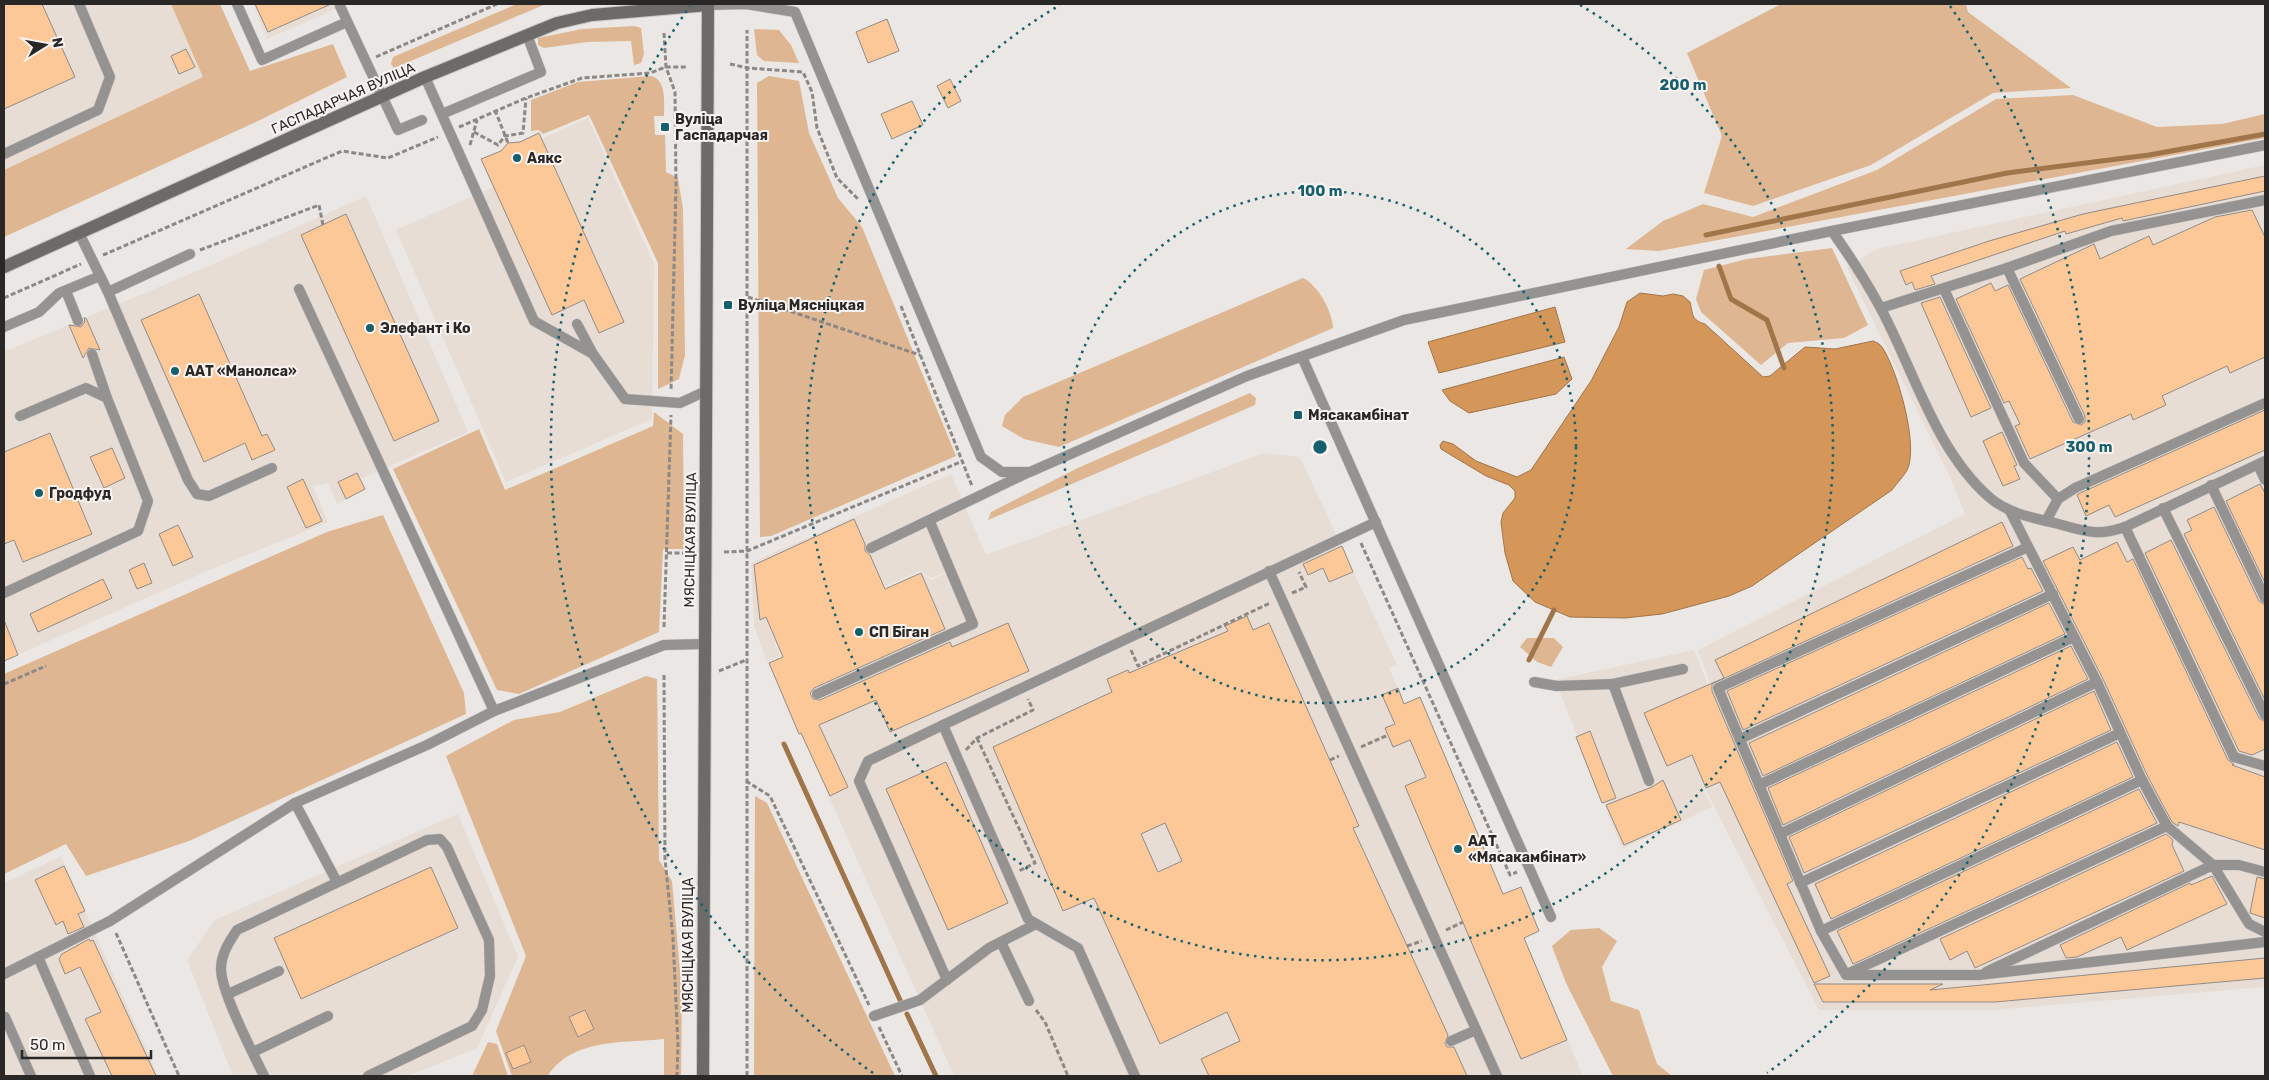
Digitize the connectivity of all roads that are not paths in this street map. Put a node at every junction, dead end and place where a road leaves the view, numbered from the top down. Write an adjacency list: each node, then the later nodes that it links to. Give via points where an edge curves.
1 (79, 4): 13 (lane, via 110,76 98,110)
2 (237, 4): 6 (lane, via 262,60)
3 (708, 5): 5 (lane); 7 (main road, ГАСПАДАРЧАЯ ВУЛІЦА, via 592,15 557,22); 32 (main road, МЯСНІЦКАЯ ВУЛІЦА)
4 (340, 6): 6 (lane)
5 (794, 8): 39 (lane, via 981,457 1002,472)
6 (347, 22): 9 (lane)
7 (527, 34): 8 (main road, ГАСПАДАРЧАЯ ВУЛІЦА); 10 (lane, via 540,72)
8 (425, 77): 9 (main road, ГАСПАДАРЧАЯ ВУЛІЦА); 10 (lane)
9 (382, 97): 11 (lane, via 398,130); 16 (main road, ГАСПАДАРЧАЯ ВУЛІЦА)
10 (442, 114): 30 (lane, via 534,322)
11 (422, 120)
12 (2265, 145): 15 (lane)
13 (4, 154)
14 (2265, 200): 19 (lane, via 2111,231)
15 (1832, 230): 25 (lane); 31 (lane, via 1404,320)
16 (79, 233): 18 (main road, ГАСПАДАРЧАЯ ВУЛІЦА); 20 (lane)
17 (190, 254): 24 (lane)
18 (4, 267)
19 (2008, 268): 22 (lane); 36 (lane)
20 (100, 276): 23 (lane); 24 (lane)
21 (299, 289): 62 (lane)
22 (1944, 289): 25 (lane); 42 (lane, via 2024,463)
23 (66, 290): 26 (lane); 28 (lane, via 39,312)
24 (108, 292): 38 (lane, via 188,480 197,494 209,496)
25 (1881, 308): 44 (lane, via 1936,426 1968,476 1990,498)
26 (78, 321)
27 (577, 324): 30 (lane)
28 (4, 327)
29 (92, 354): 33 (lane)
30 (593, 354): 32 (lane, via 625,400 680,403)
31 (1302, 357): 39 (lane, via 1247,376); 47 (lane)
32 (706, 391): 56 (main road, МЯСНІЦКАЯ ВУЛІЦА)
33 (107, 398): 35 (lane, via 86,388); 52 (lane, via 148,501 138,531)
34 (2265, 403): 42 (lane, via 2098,477)
35 (20, 416)
36 (2079, 419)
37 (2261, 463): 40 (lane); 41 (lane)
38 (272, 468)
39 (1030, 472): 46 (lane)
40 (2265, 480)
41 (2211, 485): 43 (lane); 54 (lane)
42 (2058, 499): 45 (lane)
43 (2164, 508): 48 (lane); 63 (lane)
44 (2010, 510): 45 (lane); 49 (lane)
45 (2046, 521): 48 (lane, via 2089,532 2106,533)
46 (930, 522): 50 (lane); 61 (lane, via 973,624)
47 (1376, 522): 51 (lane); 78 (lane)
48 (2125, 527): 67 (lane, via 2234,757)
49 (2028, 547): 53 (lane); 66 (lane, via 1718,688)
50 (871, 548)
51 (1269, 571): 64 (lane); 95 (lane)
52 (4, 593)
53 (2053, 594): 55 (lane); 66 (lane)
54 (2265, 598)
55 (2074, 637): 59 (lane); 70 (lane)
56 (704, 644): 62 (lane, via 664,645); 102 (main road, МЯСНІЦКАЯ ВУЛІЦА)
57 (1683, 669): 60 (lane)
58 (1534, 682): 60 (lane, via 1558,686)
59 (2097, 682): 65 (lane); 73 (lane)
60 (1613, 684): 69 (lane)
61 (816, 694)
62 (494, 711): 71 (lane)
63 (2265, 715)
64 (943, 725): 79 (lane, via 1028,919); 89 (lane, via 868,761 859,782)
65 (2120, 733): 68 (lane); 77 (lane)
66 (1740, 739): 70 (lane)
67 (2265, 766)
68 (2142, 780): 72 (lane); 80 (lane)
69 (1649, 781)
70 (1759, 785): 73 (lane)
71 (295, 803): 76 (lane); 84 (lane, via 110,921)
72 (2167, 826): 74 (lane); 87 (lane)
73 (1780, 834): 77 (lane)
74 (2213, 865): 75 (lane, via 2239,865); 81 (lane, via 2249,924); 88 (lane)
75 (2265, 872)
76 (337, 882): 90 (lane, via 237,930 225,949 221,969); 101 (lane, via 427,840 440,839 447,847 489,940 490,976 482,1010 472,1026)
77 (1800, 883): 80 (lane)
78 (1551, 917)
79 (1036, 924): 82 (lane); 103 (lane, via 1078,948)
80 (1821, 931): 87 (lane)
81 (2265, 932)
82 (1001, 942): 89 (lane); 91 (lane)
83 (2265, 942): 88 (lane)
84 (38, 957): 86 (lane); 99 (lane)
85 (279, 971): 90 (lane)
86 (4, 974)
87 (1846, 975): 88 (lane)
88 (1978, 975)
89 (947, 980): 94 (lane, via 920,1000)
90 (228, 994): 97 (lane)
91 (1029, 1001)
92 (4, 1016): 98 (lane)
93 (328, 1016): 97 (lane)
94 (874, 1016)
95 (1476, 1030): 96 (lane); 104 (lane)
96 (1451, 1041)
97 (253, 1052): 100 (lane)
98 (31, 1076)
99 (90, 1076)
100 (264, 1076)
101 (368, 1076)
102 (703, 1076)
103 (1135, 1076)
104 (1496, 1076)

